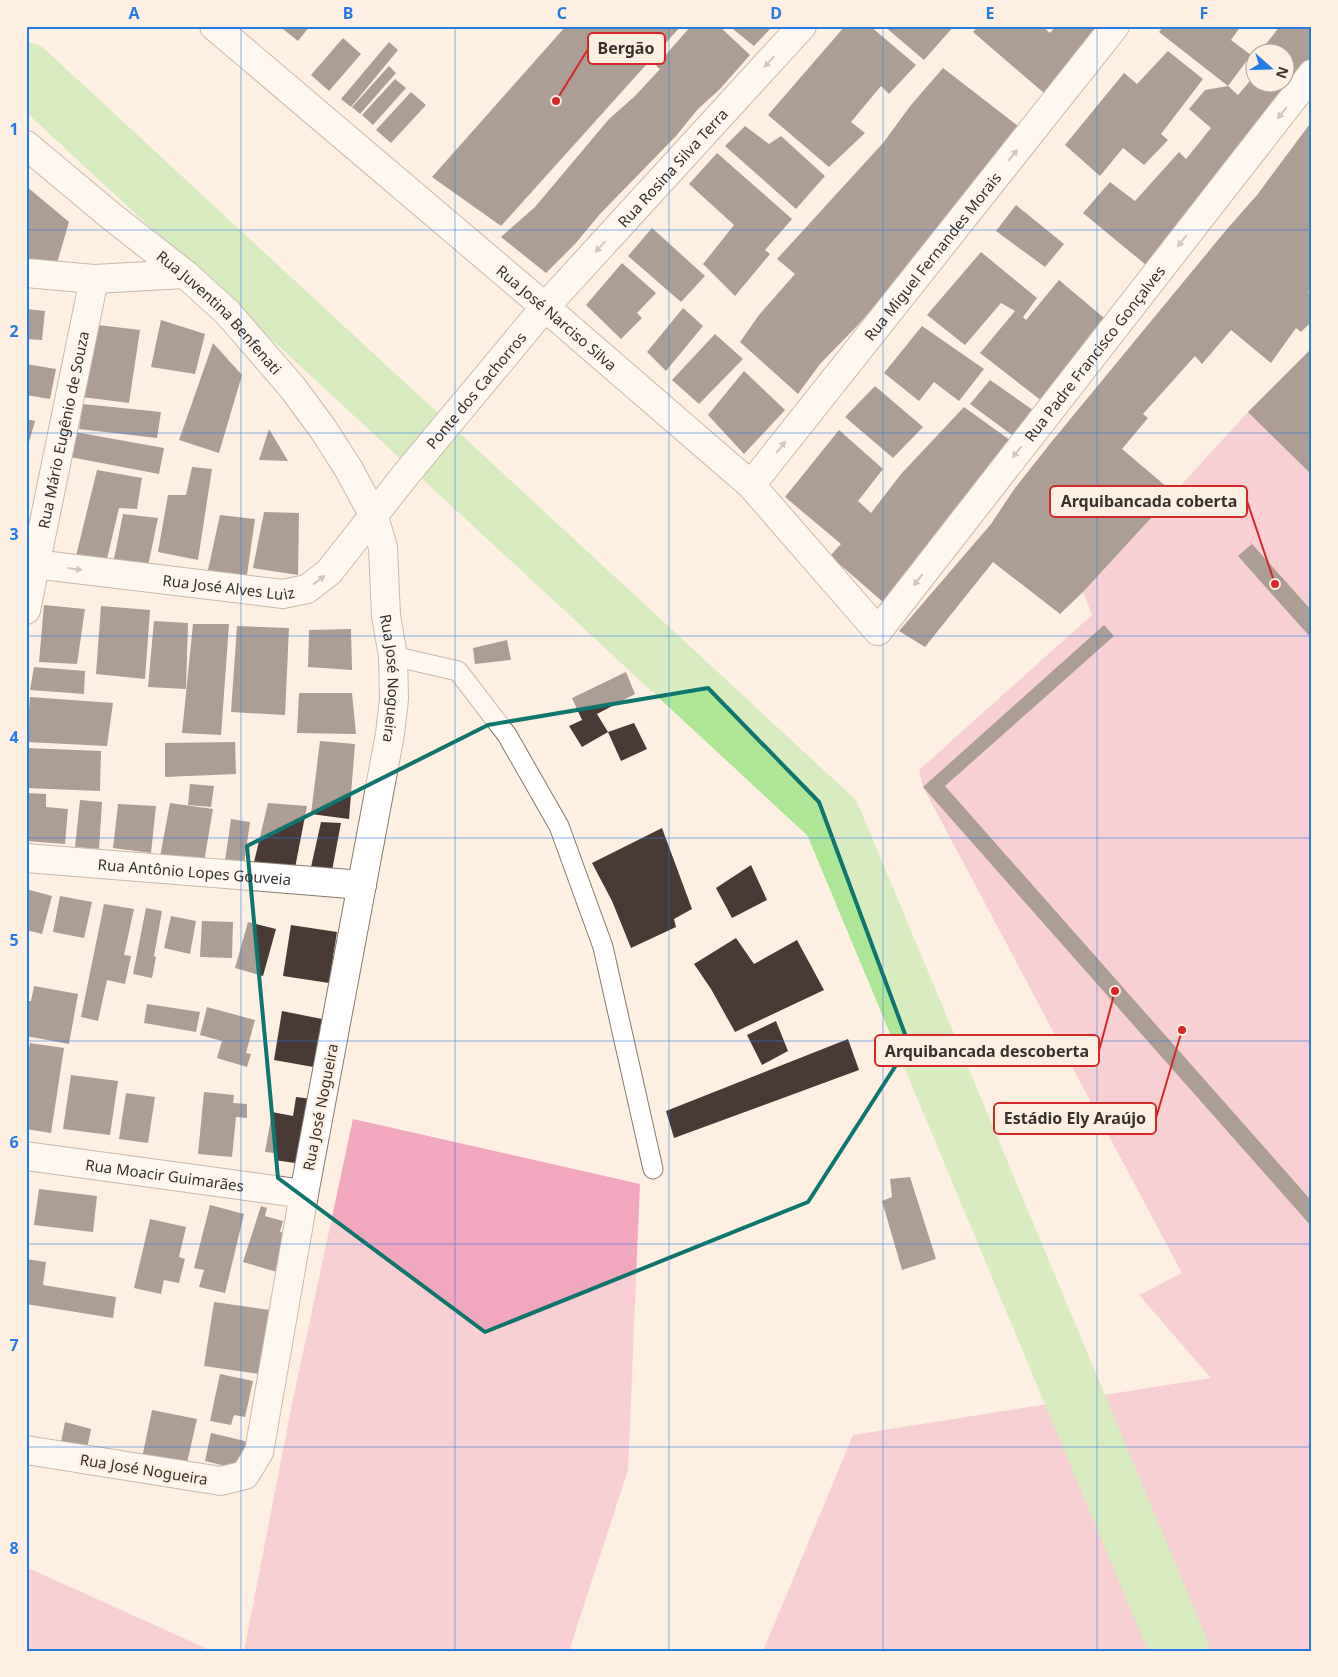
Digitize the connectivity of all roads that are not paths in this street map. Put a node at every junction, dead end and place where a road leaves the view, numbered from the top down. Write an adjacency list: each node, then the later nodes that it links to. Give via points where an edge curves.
1 (214, 26): 9 (street, Rua José Narciso Silva)
2 (802, 26): 9 (street, Rua Rosina Silva Terra, one-way to 9)
3 (1115, 26): 11 (street, Rua Miguel Fernandes Morais, one-way to 3)
4 (1312, 74): 15 (street, Rua Padre Francisco Gonçalves, one-way to 15)
5 (26, 145): 7 (street, Rua Juventina Benfenati)
6 (26, 273): 8 (street)
7 (185, 274): 8 (street); 12 (street, Rua Juventina Benfenati, via 227,312 292,387 348,468)
8 (94, 279): 13 (street, Rua Mário Eugênio de Souza)
9 (544, 307): 10 (street, Ponte dos Cachorros); 11 (street, Rua José Narciso Silva)
10 (407, 474): 12 (street, Rua José Alves Luiz)
11 (751, 485): 15 (street, Rua José Narciso Silva)
12 (374, 516): 13 (street, Rua José Alves Luiz, one-way to 12, via 283,594 307,589 329,572); 16 (street, Rua José Nogueira, via 383,548 386,616)
13 (31, 564): 14 (street, Rua Mário Eugênio de Souza)
14 (26, 610)
15 (878, 631)
16 (393, 656): 18 (street, Rua José Nogueira, via 394,700 390,734); 20 (lane, via 458,671 507,734 558,826 603,947)
17 (26, 858): 18 (street, Rua Antônio Lopes Gouveia)
18 (362, 885): 21 (street, Rua José Nogueira)
19 (26, 1156): 21 (street, Rua Moacir Guimarães)
20 (653, 1169)
21 (304, 1194): 22 (street, Rua José Nogueira, via 260,1452 245,1475 221,1481)
22 (26, 1450)

